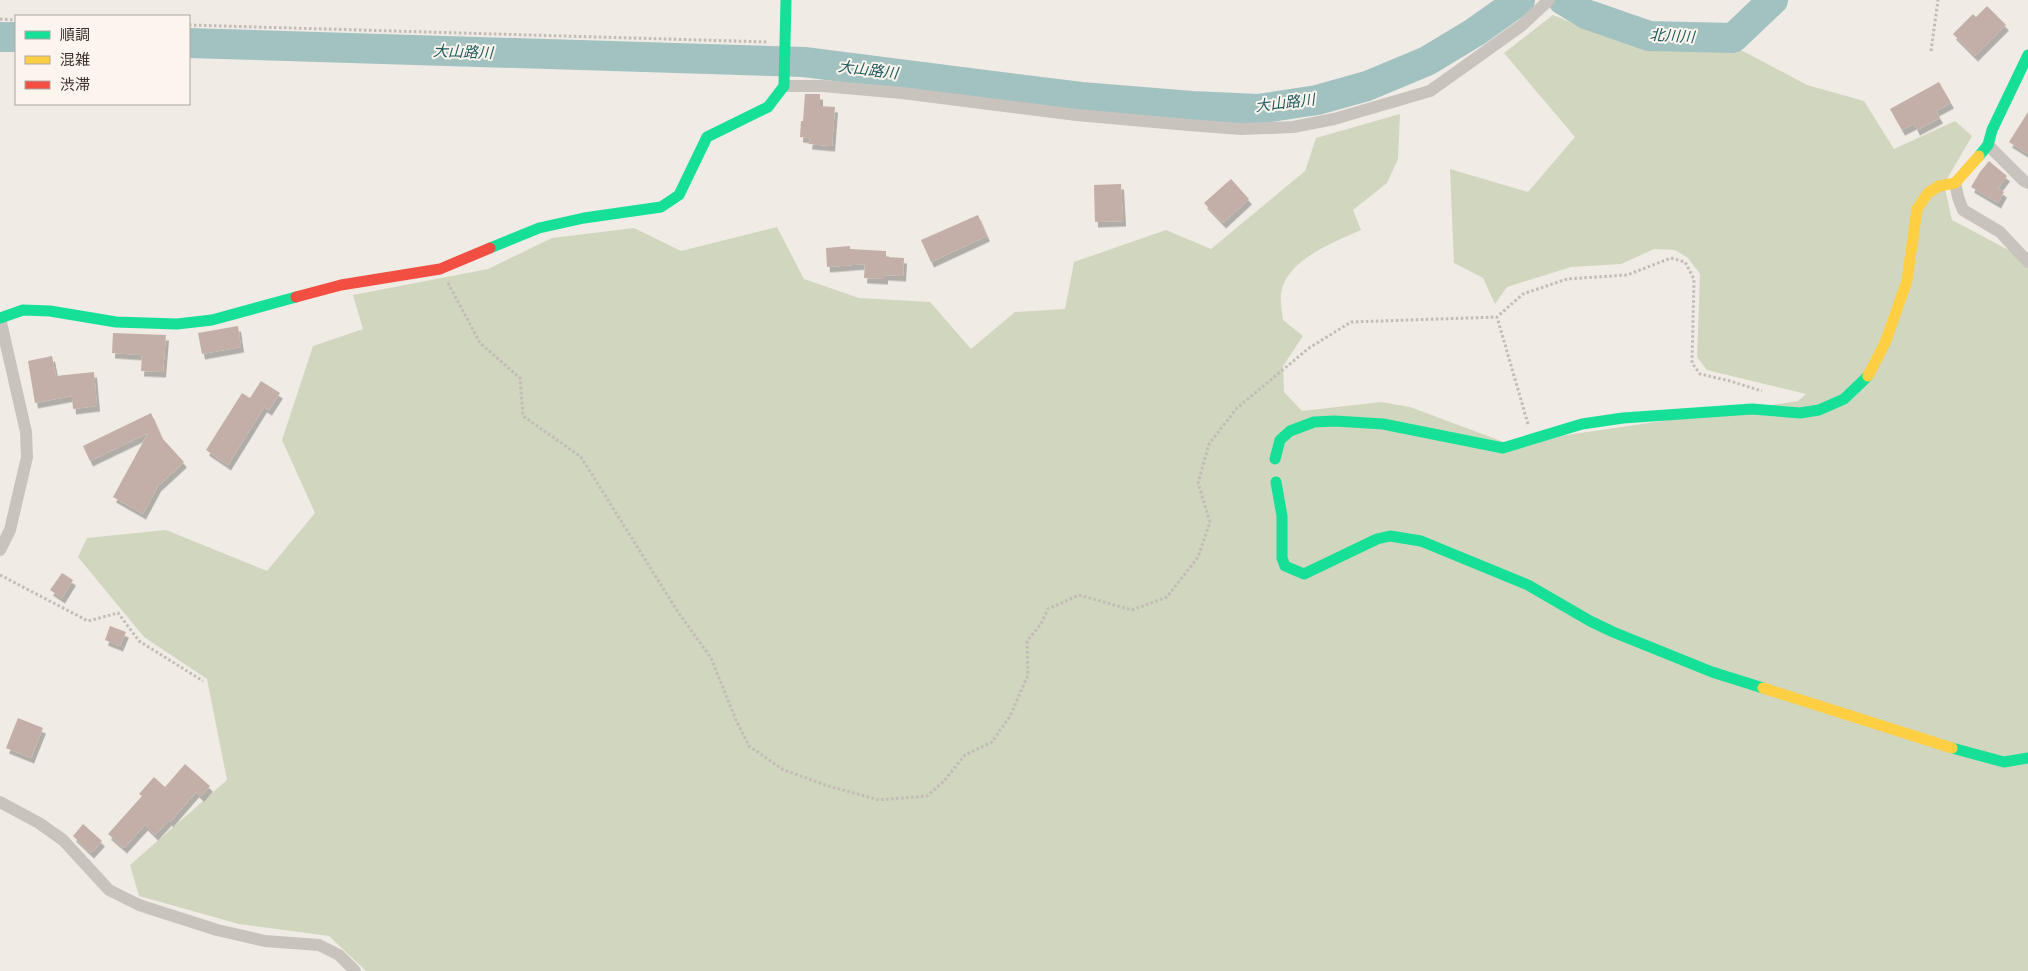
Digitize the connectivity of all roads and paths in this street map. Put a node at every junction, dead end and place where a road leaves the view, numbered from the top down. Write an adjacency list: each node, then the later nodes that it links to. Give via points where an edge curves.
1 (786, 0): 7 (street)
2 (1550, 0): 10 (street, via 1521,26 1430,91 1334,119 1293,127 1188,126)
3 (1938, 0): 8 (path)
4 (0, 19): 5 (path)
5 (15, 20)
6 (190, 25): 7 (path)
7 (785, 42): 10 (street)
8 (1931, 51)
9 (2028, 55): 11 (street)
10 (784, 82): 15 (street, via 768,107 707,137 679,195 661,207 539,228)
11 (1988, 145): 12 (street); 13 (street)
12 (1955, 183): 14 (street, via 1963,210 2000,232); 19 (street, via 1939,186 1928,193 1917,209 1907,281 1885,343 1868,376 1844,399 1819,410 1800,413 1752,409 1623,418 1582,424)
13 (2028, 183)
14 (2028, 262)
15 (440, 269): 16 (path, via 480,343 520,378 524,416 581,457 678,612 711,658 749,746 782,769 879,800 927,796 944,781 965,754 992,742 1010,716 1028,675 1026,641 1048,610 1079,595 1132,610 1167,597 1198,557 1210,522 1198,483 1209,444 1237,408 1309,348 1351,322); 17 (street, via 341,285 212,320 177,324 116,322 23,310)
16 (1497, 317): 18 (path, via 1523,294 1568,279 1627,275 1671,258 1685,262 1694,278 1692,363 1700,374); 19 (path, via 1526,422)
17 (0, 318): 22 (street, via 26,432 27,457 10,530)
18 (1763, 392)
19 (1542, 437): 20 (street, via 1503,448 1383,424 1314,422 1290,431 1280,440)
20 (1275, 459)
21 (1276, 482): 25 (street, via 1282,516 1282,558 1285,566 1294,571 1304,574 1377,539 1390,536 1421,541 1528,585 1613,632 1712,672 1981,757 2004,762)
22 (0, 550)
23 (0, 575): 24 (path, via 88,621 118,613 139,641)
24 (203, 681)
25 (2028, 758)
26 (0, 802): 27 (street, via 40,823 63,840 108,890 138,905 217,930 265,941 319,945 339,955)
27 (355, 971)

